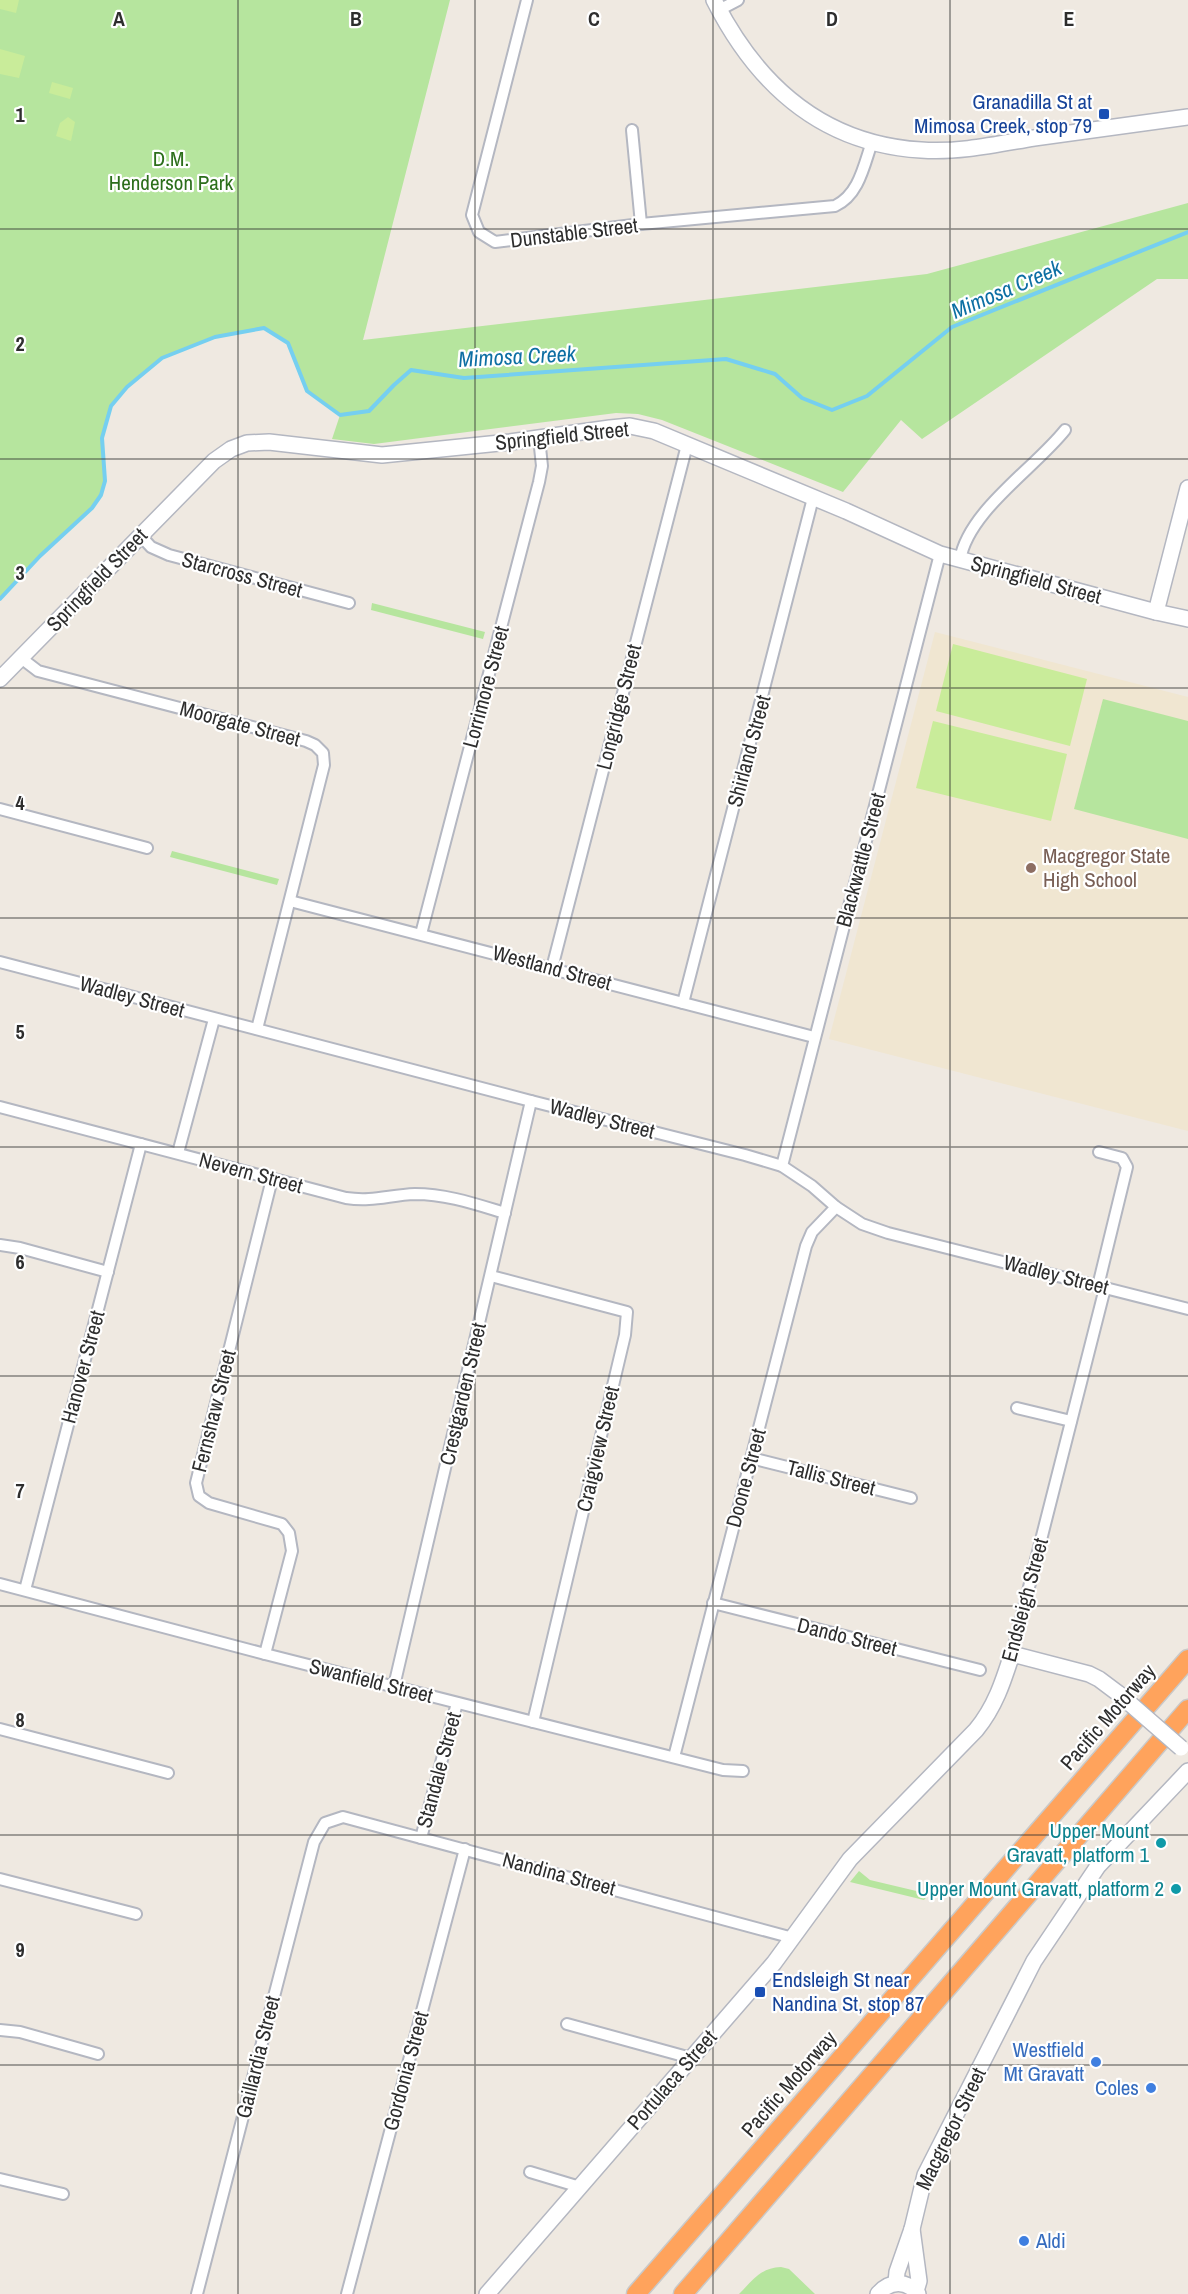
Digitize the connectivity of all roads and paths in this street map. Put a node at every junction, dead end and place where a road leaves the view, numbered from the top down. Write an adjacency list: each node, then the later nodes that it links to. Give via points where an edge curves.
1 (527, 0): 7 (street, Dunstable Street, via 472,215 479,232 495,242)
2 (738, 0): 3 (street)
3 (716, 5): 6 (street, via 742,49 767,80 796,105 826,123)
4 (1188, 117): 6 (street, via 973,147 922,150)
5 (632, 130): 7 (street)
6 (872, 142): 7 (street, Dunstable Street, via 856,187 844,202 835,206)
7 (641, 224)
8 (1065, 430): 15 (street, via 971,531)
9 (539, 438): 10 (street, Springfield Street, via 630,426); 13 (street, Springfield Street, via 382,455 269,442 247,444 214,460); 24 (street, Lorrimore Street, via 539,482)
10 (687, 445): 12 (street, Springfield Street); 26 (street, Longridge Street)
11 (1188, 488): 17 (street)
12 (813, 498): 14 (street, Springfield Street); 27 (street, Shirland Street)
13 (141, 536): 16 (street, Starcross Street, via 151,547 169,555); 19 (street, Springfield Street)
14 (940, 554): 15 (street, Springfield Street); 30 (street, Blackwattle Street)
15 (960, 560): 17 (street, Springfield Street)
16 (349, 603)
17 (1156, 612): 18 (street, Springfield Street)
18 (1188, 619)
19 (21, 658): 20 (street, Springfield Street); 23 (street, Moorgate Street, via 38,671 306,741 323,753 324,765)
20 (0, 679)
21 (0, 809): 22 (street)
22 (147, 848)
23 (290, 900): 24 (street, Westland Street); 29 (street, Moorgate Street)
24 (421, 934): 26 (street, Westland Street)
25 (0, 962): 28 (street, Wadley Street)
26 (552, 968): 27 (street, Westland Street)
27 (683, 1003): 30 (street, Westland Street)
28 (214, 1019): 29 (street, Wadley Street); 35 (street)
29 (256, 1029): 31 (street, Wadley Street)
30 (814, 1037): 36 (street, Blackwattle Street)
31 (531, 1101): 36 (street, Wadley Street); 39 (street, Crestgarden Street)
32 (0, 1107): 33 (street, Nevern Street)
33 (141, 1144): 35 (street, Nevern Street); 41 (street, Hanover Street)
34 (1099, 1152): 43 (street, Endsleigh Street, via 1122,1158 1127,1167)
35 (178, 1153): 37 (street, Nevern Street)
36 (782, 1166): 38 (street, Wadley Street)
37 (272, 1179): 39 (street, Nevern Street, via 366,1201 412,1194 444,1195); 52 (street, Fernshaw Street, via 196,1483 199,1496 209,1503 282,1524 289,1533 292,1551)
38 (836, 1207): 43 (street, Wadley Street, via 862,1224 888,1233); 47 (street, Doone Street, via 812,1232 806,1246)
39 (505, 1213): 42 (street, Crestgarden Street)
40 (0, 1245): 41 (street)
41 (108, 1272): 50 (street, Hanover Street)
42 (491, 1276): 56 (street, Crestgarden Street); 59 (street, Craigview Street, via 627,1312 625,1335)
43 (1101, 1287): 44 (street, Wadley Street); 46 (street, Endsleigh Street)
44 (1188, 1309)
45 (1017, 1408): 46 (street)
46 (1071, 1421): 53 (street, Endsleigh Street)
47 (752, 1458): 48 (street, Tallis Street); 51 (street, Doone Street)
48 (911, 1498)
49 (0, 1584): 50 (street, Swanfield Street)
50 (25, 1590): 52 (street, Swanfield Street)
51 (713, 1603): 55 (street, Dando Street); 62 (street, Doone Street)
52 (265, 1654): 56 (street, Swanfield Street)
53 (1012, 1654): 61 (street, bridge, via 1099,1678); 69 (street, Endsleigh Street, via 988,1715)
54 (1188, 1659): 87 (highway, Pacific Motorway)
55 (980, 1670)
56 (394, 1686): 57 (street, Swanfield Street)
57 (458, 1703): 59 (street, Swanfield Street); 67 (street, Standale Street)
58 (1188, 1709): 88 (highway)
59 (533, 1722): 62 (street, Swanfield Street)
60 (0, 1729): 65 (street)
61 (1184, 1751)
62 (674, 1757): 63 (street, Swanfield Street)
63 (743, 1771)
64 (1188, 1772): 81 (street, Macgregor Street, via 1098,1866 1045,1943 925,2175)
65 (168, 1773)
66 (325, 1823): 67 (street, Nandina Street, via 343,1817); 84 (street, Gaillardia Street, via 314,1842)
67 (421, 1838): 68 (street, Nandina Street)
68 (465, 1849): 72 (street, Nandina Street); 85 (street, Gordonia Street)
69 (850, 1859): 72 (street, Portulaca Street)
70 (0, 1879): 71 (street)
71 (136, 1914)
72 (793, 1938): 76 (street, Portulaca Street)
73 (567, 2024): 76 (street)
74 (0, 2031): 75 (street, via 20,2032)
75 (98, 2054)
76 (691, 2058): 79 (street, Portulaca Street)
77 (530, 2172): 79 (street)
78 (0, 2179): 80 (street)
79 (580, 2187): 86 (street, Portulaca Street)
80 (63, 2194)
81 (912, 2229): 82 (street, Macgregor Street); 83 (street, Macgregor Street)
82 (896, 2283): 83 (street, via 910,2286); 89 (street)
83 (917, 2293)
84 (197, 2294)
85 (347, 2294)
86 (487, 2294)
87 (636, 2294)
88 (683, 2294)
89 (878, 2294)

